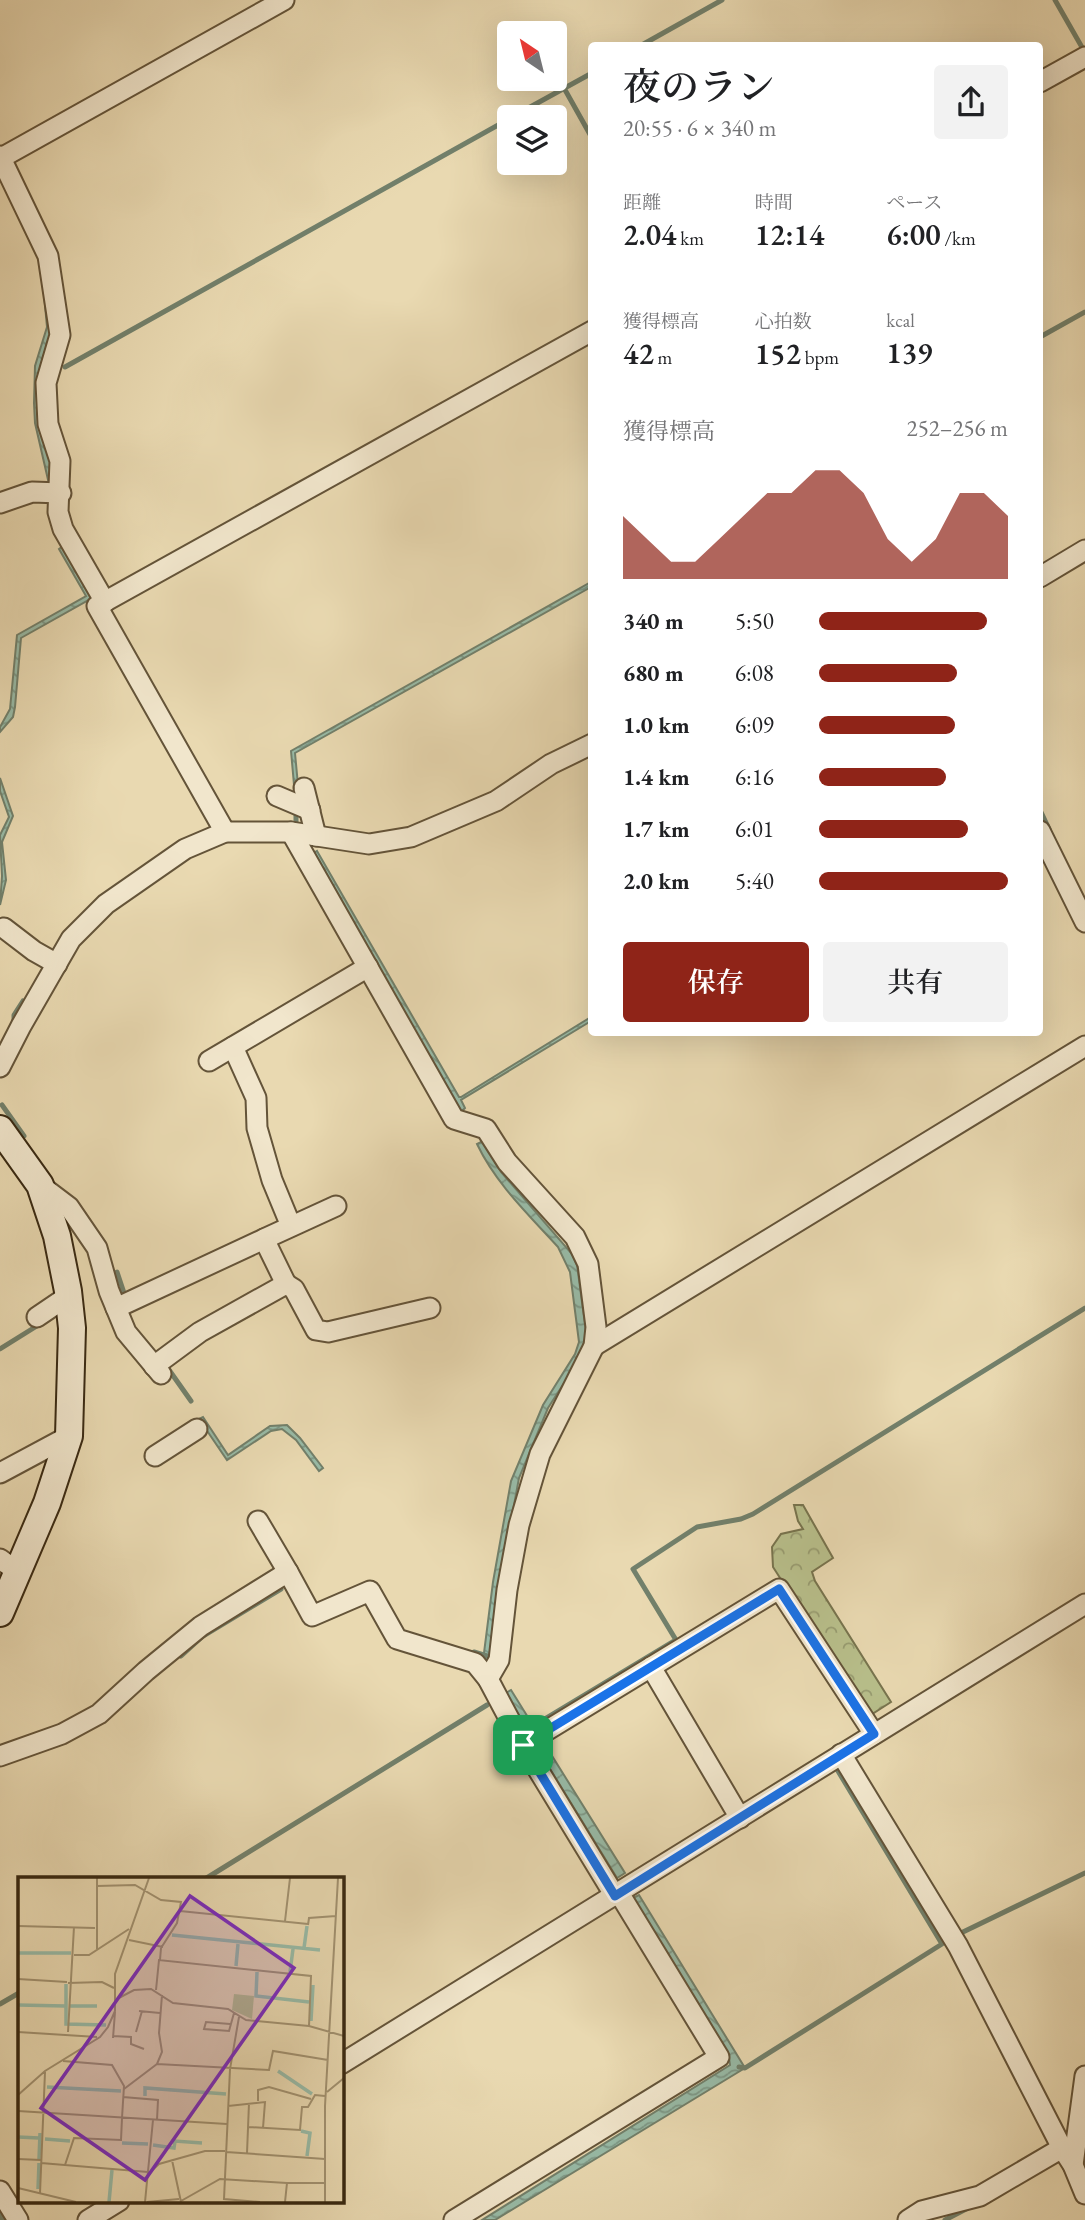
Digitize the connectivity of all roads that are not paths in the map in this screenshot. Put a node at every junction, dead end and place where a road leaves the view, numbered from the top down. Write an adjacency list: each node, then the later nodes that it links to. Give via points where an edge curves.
1 (284, 0): 4 (street)
2 (1085, 57): 3 (street)
3 (1043, 80)
4 (1, 157): 6 (street, via 48,256 60,335 46,383 48,424 60,461)
5 (588, 333): 10 (street)
6 (61, 493): 7 (street, via 32,492); 10 (street, via 58,512 63,529)
7 (0, 503)
8 (1085, 550): 9 (street)
9 (1043, 575)
10 (105, 602): 15 (street, via 97,606)
11 (588, 746): 17 (street, via 551,764 496,801 411,837 369,844)
12 (304, 788): 14 (street)
13 (276, 796): 14 (street)
14 (310, 810): 17 (street)
15 (225, 832): 16 (street); 21 (street, via 185,849 106,904 71,939)
16 (291, 832): 17 (street); 22 (street)
17 (316, 836)
18 (1043, 837): 19 (street)
19 (1085, 922)
20 (4, 928): 21 (street)
21 (57, 964): 26 (street)
22 (368, 967): 24 (street); 37 (street, via 454,1119 486,1129 508,1162 575,1237 587,1264 596,1327)
23 (1085, 1046): 37 (street)
24 (233, 1047): 25 (street); 30 (street, via 256,1098 257,1128)
25 (209, 1061)
26 (0, 1067)
27 (0, 1129): 28 (main road)
28 (40, 1185): 33 (main road, via 57,1236); 34 (street, via 69,1207 97,1248)
29 (336, 1206): 30 (street)
30 (291, 1226): 31 (street)
31 (264, 1239): 32 (street); 34 (street)
32 (286, 1284): 34 (street, via 200,1332 158,1370 126,1332); 35 (street, via 294,1289 316,1331)
33 (68, 1296): 36 (street); 39 (main road, via 72,1328)
34 (116, 1308)
35 (430, 1308)
36 (37, 1317)
37 (594, 1346): 48 (street, via 540,1454 517,1538 499,1660)
38 (197, 1429): 40 (street)
39 (69, 1436): 41 (street); 43 (main road, via 47,1503)
40 (155, 1456)
41 (0, 1473)
42 (258, 1521): 44 (street)
43 (9, 1565): 46 (main road)
44 (288, 1572): 48 (street, via 312,1616 370,1591 397,1639 475,1663); 52 (street, via 201,1626 99,1714 62,1734)
45 (1085, 1604): 49 (street)
46 (0, 1613)
47 (651, 1667): 49 (street, via 779,1589); 50 (street); 53 (street)
48 (488, 1679): 50 (street)
49 (874, 1734): 51 (street)
50 (523, 1745): 54 (street)
51 (841, 1754): 53 (street); 57 (street, via 958,1946)
52 (0, 1756)
53 (740, 1818): 54 (street)
54 (617, 1895): 55 (street); 63 (street, via 719,2057)
55 (343, 2063)
56 (1085, 2076): 57 (street)
57 (1067, 2156): 59 (street); 64 (street, via 980,2196 922,2211)
58 (0, 2190): 61 (street)
59 (1085, 2194)
60 (117, 2202): 62 (street)
61 (18, 2220)
62 (88, 2220)
63 (454, 2220)
64 (908, 2220)

